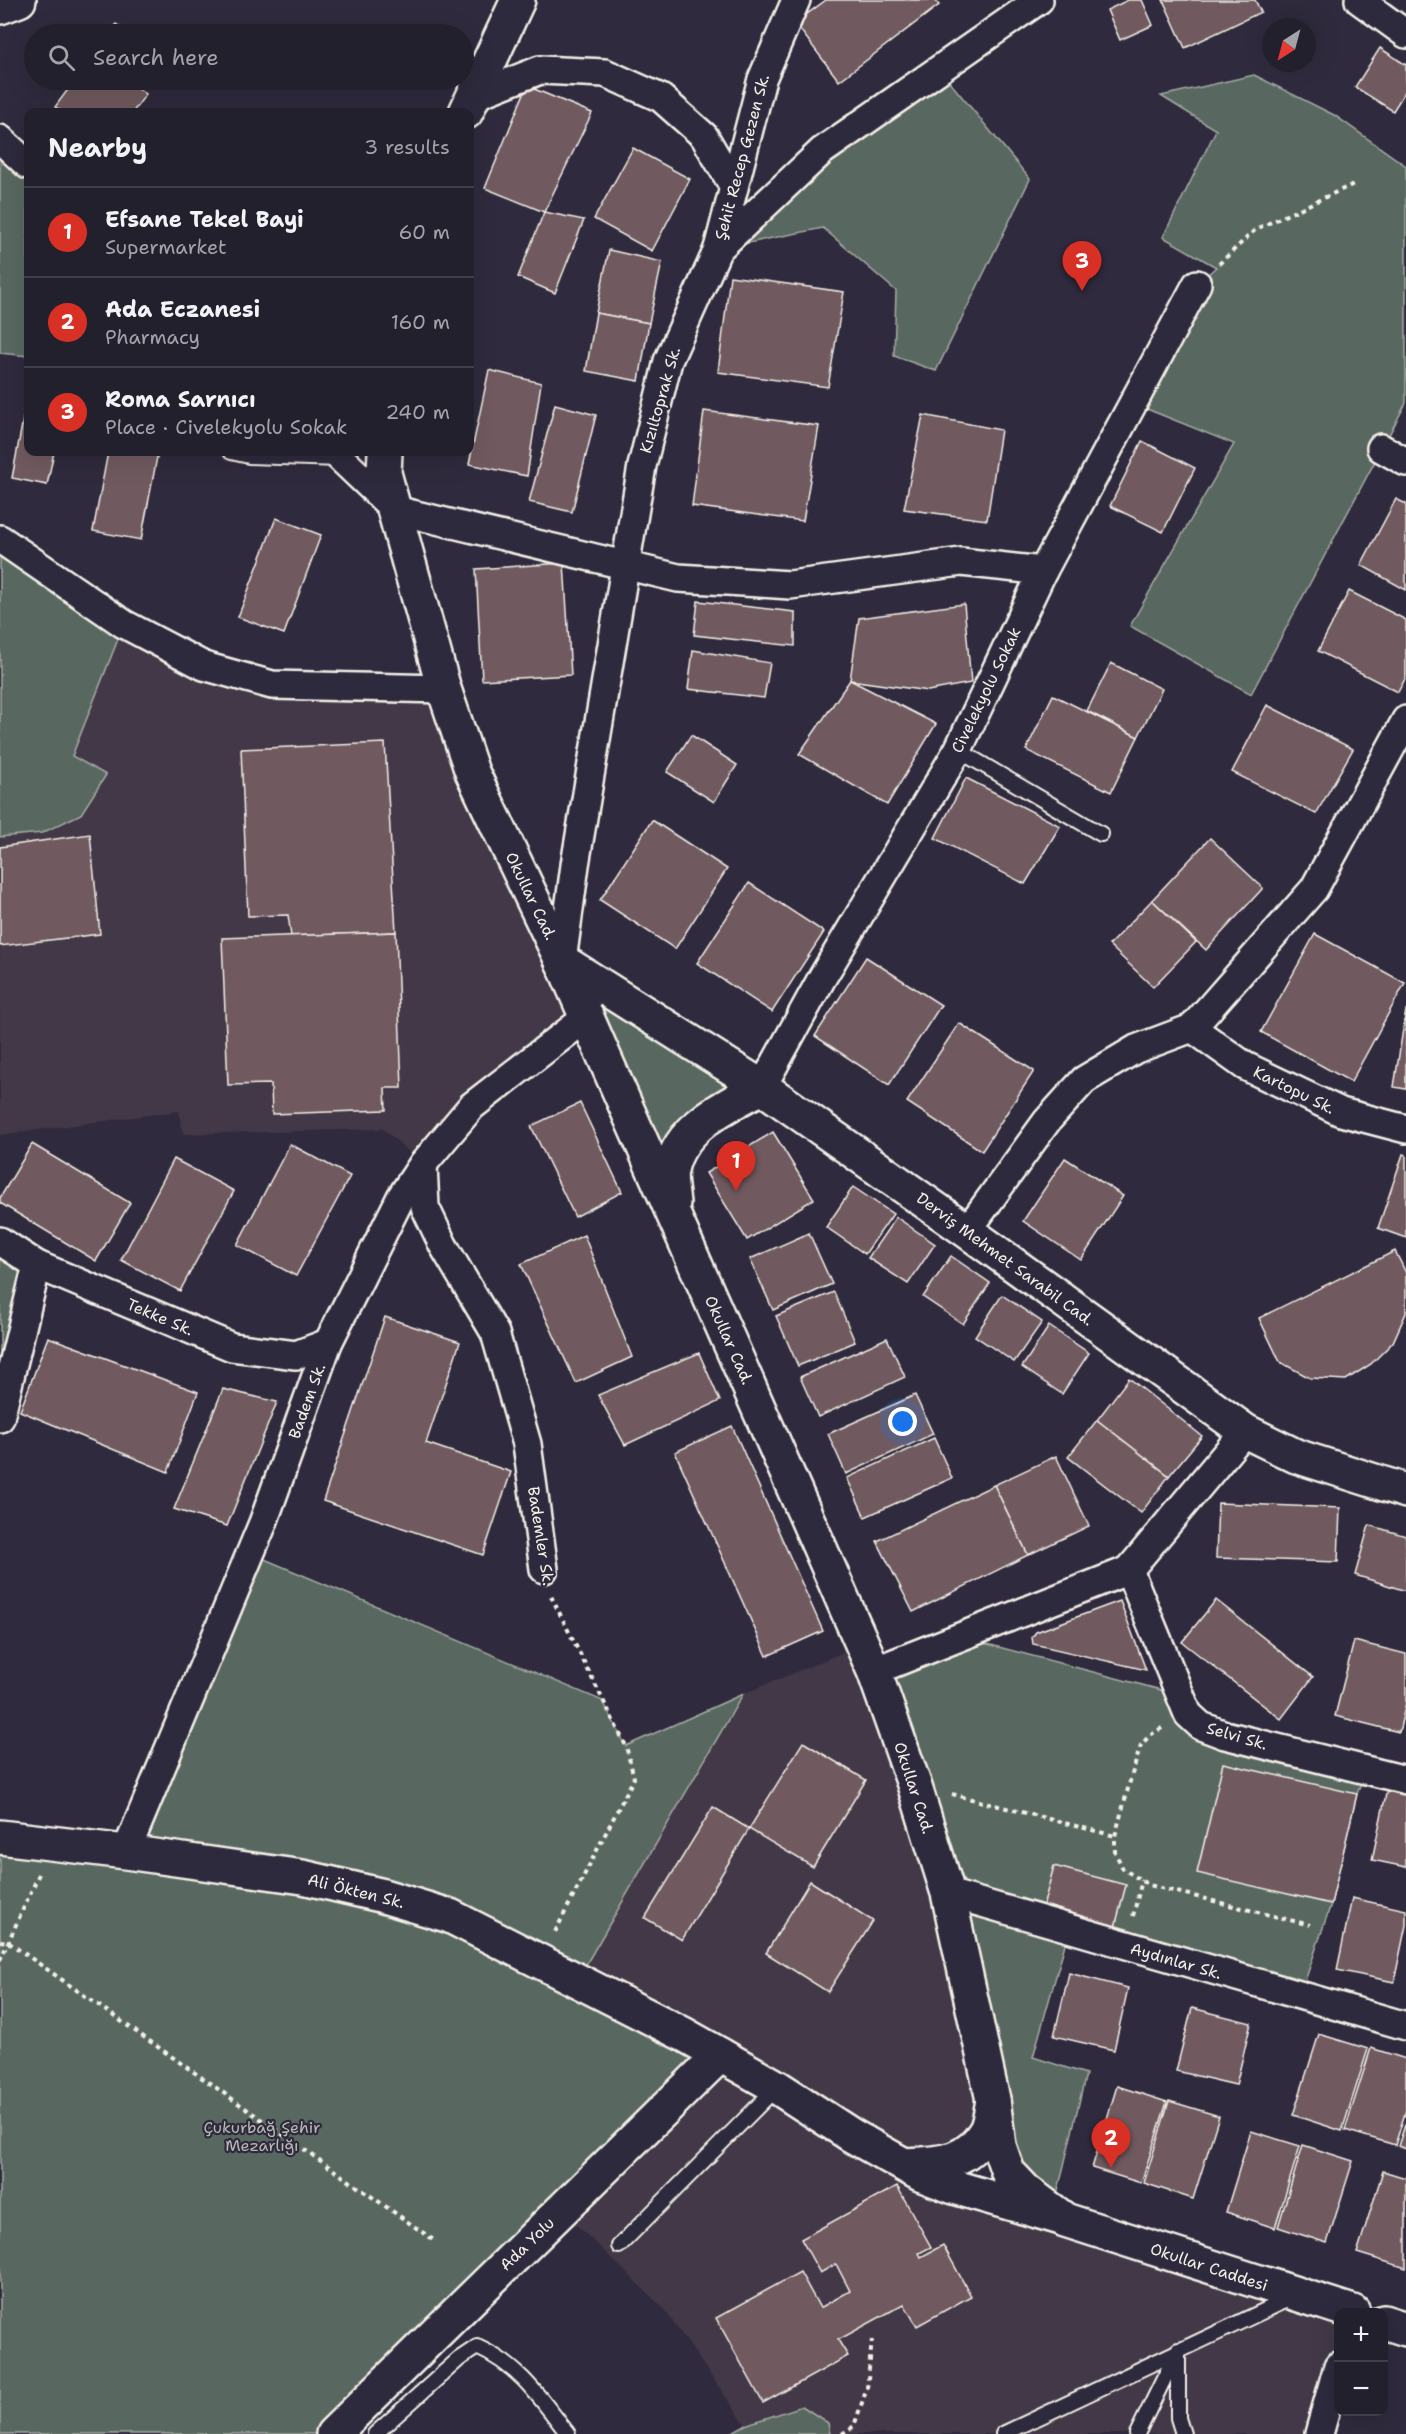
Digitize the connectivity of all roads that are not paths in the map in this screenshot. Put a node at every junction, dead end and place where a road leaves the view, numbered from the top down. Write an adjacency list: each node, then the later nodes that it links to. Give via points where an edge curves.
1 (19, 0): 6 (main road)
2 (518, 0): 8 (main road)
3 (796, 0): 11 (street, Şehit Recep Gezen Sk., via 762,79)
4 (1039, 0): 12 (street, Kızıltoprak Sk., via 822,151)
5 (1359, 0): 7 (street)
6 (0, 7)
7 (1406, 34)
8 (470, 104): 11 (street, via 540,70 605,73 661,98 704,136)
9 (0, 139): 10 (street)
10 (24, 161)
11 (734, 187): 12 (street, Şehit Recep Gezen Sk.)
12 (718, 249): 20 (street, Kızıltoprak Sk., via 668,361 642,466)
13 (1197, 284): 21 (street, Civelekyolu Sokak)
14 (1381, 448): 17 (street)
15 (339, 456): 18 (street)
16 (385, 456): 18 (main road, Okullar Cad., via 384,473)
17 (1406, 462)
18 (395, 510): 20 (street); 22 (main road, Okullar Cad.)
19 (0, 539): 22 (street, via 124,624 204,666 272,685)
20 (625, 563): 21 (street, via 678,578 790,585 961,562); 26 (street, Kızıltoprak Sk.)
21 (1043, 571): 24 (street, Civelekyolu Sokak)
22 (444, 689): 26 (main road, Okullar Cad., via 472,772)
23 (1406, 720): 28 (street, via 1314,889)
24 (958, 750): 25 (lane); 29 (street, Civelekyolu Sokak, via 822,978)
25 (1101, 834)
26 (562, 961): 27 (main road, Okullar Cad.); 29 (main road, Derviş Mehmet Sarabil Cad.)
27 (587, 1017): 31 (street, Badem Sk., via 472,1106); 32 (main road, Okullar Cad.)
28 (1192, 1028): 30 (street, Kartopu Sk., via 1245,1066 1341,1112); 33 (street, via 1136,1049 1084,1080 1047,1120)
29 (762, 1088): 32 (main road, via 716,1111 684,1140 671,1170); 33 (main road, Derviş Mehmet Sarabil Cad.)
30 (1406, 1129)
31 (423, 1164): 36 (street, Badem Sk., via 401,1197); 40 (street, Bademler Sk., via 425,1207 495,1333 527,1443)
32 (673, 1213): 42 (main road, Okullar Cad.)
33 (967, 1231): 38 (main road, Derviş Mehmet Sarabil Cad.)
34 (0, 1241): 35 (street, Tekke Sk.)
35 (38, 1265): 36 (street, Tekke Sk., via 232,1347 296,1355); 37 (street)
36 (328, 1342): 45 (street, Badem Sk., via 263,1523)
37 (0, 1418)
38 (1245, 1431): 39 (main road, Derviş Mehmet Sarabil Cad., via 1296,1456); 41 (street)
39 (1406, 1491)
40 (544, 1569)
41 (1130, 1570): 42 (street); 43 (street, Selvi Sk., via 1188,1714 1201,1726)
42 (874, 1671): 46 (main road, Okullar Cad.)
43 (1406, 1780)
44 (0, 1837): 45 (main road, Ali Ökten Sk.)
45 (126, 1852): 48 (main road, Ali Ökten Sk., via 303,1877 450,1916)
46 (948, 1893): 47 (street, Aydınlar Sk.); 50 (main road, Okullar Cad.)
47 (1406, 2026)
48 (720, 2055): 49 (main road, Ali Ökten Sk.); 60 (main road, Ada Yolu)
49 (777, 2087): 51 (main road, Ali Ökten Sk.); 53 (lane)
50 (993, 2100): 51 (main road, via 986,2131 968,2153 949,2162); 52 (main road, Okullar Cad., via 999,2145 1008,2172)
51 (906, 2165): 52 (main road, Okullar Caddesi, via 954,2187)
52 (1065, 2220): 54 (main road, Okullar Caddesi)
53 (619, 2246)
54 (1297, 2295): 55 (main road, Okullar Caddesi); 58 (lane)
55 (1337, 2308)
56 (1388, 2324): 57 (main road)
57 (1406, 2329)
58 (1178, 2350): 63 (lane); 64 (lane); 65 (lane, via 1178,2418)
59 (1334, 2380): 66 (street)
60 (333, 2434)
61 (375, 2434): 62 (lane, via 477,2347 497,2356 523,2377)
62 (568, 2434)
63 (1003, 2434)
64 (1137, 2434)
65 (1183, 2434)
66 (1319, 2434)

